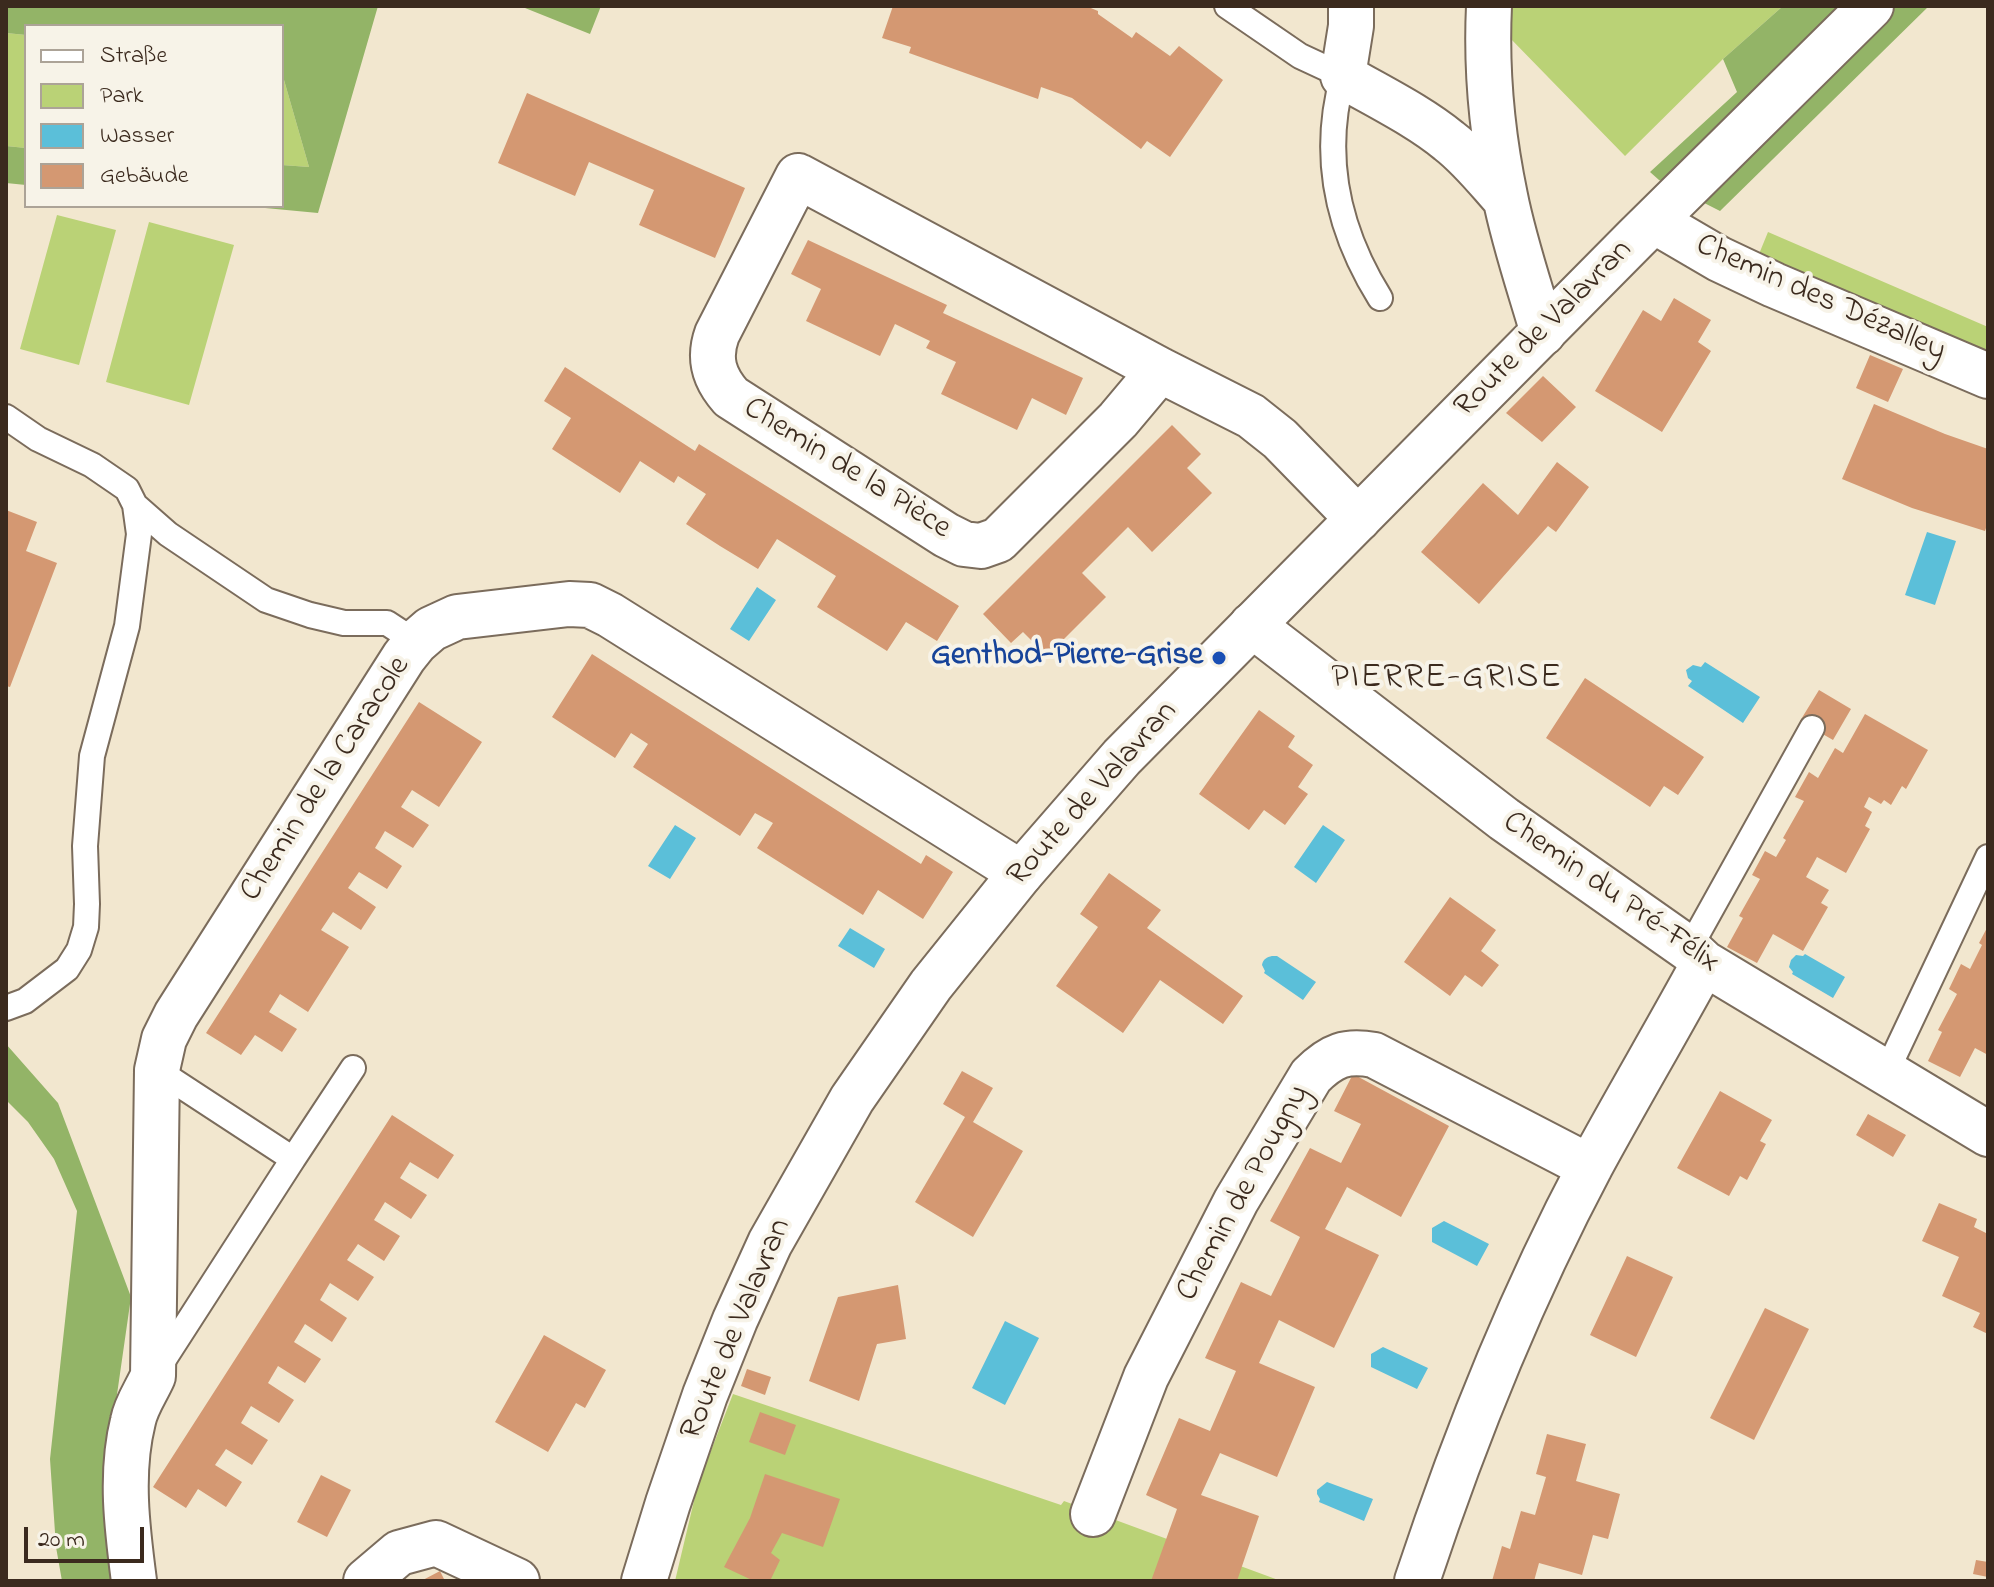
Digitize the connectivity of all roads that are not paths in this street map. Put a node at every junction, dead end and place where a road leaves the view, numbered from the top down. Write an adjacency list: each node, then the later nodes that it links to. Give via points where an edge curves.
1 (1227, 6): 5 (lane, via 1300,56)
2 (1351, 6): 5 (street)
3 (1489, 6): 6 (street, via 1491,96)
4 (1871, 6): 7 (street, Route de Valavran)
5 (1343, 76): 6 (street, via 1449,140); 8 (lane, via 1335,111 1336,185 1351,243)
6 (1505, 199): 9 (street)
7 (1654, 221): 9 (street, Route de Valavran); 11 (street, Chemin des Dézalley, via 1774,285)
8 (1380, 298)
9 (1543, 333): 16 (street, Route de Valavran)
10 (1160, 370): 10 (street, Chemin de la Pièce, via 798,176 712,348 716,374 731,397 946,535 981,546 998,540 1118,420); 16 (street, Chemin de la Pièce, via 1251,416)
11 (1988, 376)
12 (6, 417): 13 (lane)
13 (38, 439): 14 (lane); 15 (lane, via 92,465 127,489)
14 (6, 440)
15 (135, 505): 18 (lane, via 168,534 266,600 344,623 387,623); 23 (lane, via 139,534 127,626 92,756 86,927 67,969 25,1001)
16 (1358, 519): 17 (street, Route de Valavran)
17 (1252, 625): 21 (street, Route de Valavran, via 1122,757); 22 (street, Chemin du Pré-Félix, via 1504,819)
18 (416, 642): 21 (street, Chemin de la Caracole, via 457,617 590,605); 25 (street, Chemin de la Caracole, via 176,1015)
19 (1812, 728): 22 (lane)
20 (1988, 857): 26 (lane)
21 (1021, 873): 35 (street, Route de Valavran, via 931,985 852,1099 770,1243 705,1395)
22 (1697, 956): 26 (street, Chemin du Pré-Félix); 29 (street)
23 (6, 1008)
24 (353, 1068): 28 (lane)
25 (157, 1070): 28 (lane); 30 (street, Chemin de la Caracole)
26 (1886, 1073): 27 (street, Chemin du Pré-Félix)
27 (1988, 1134)
28 (293, 1159): 30 (lane)
29 (1590, 1167): 31 (street, Chemin de Pougny, via 1374,1055 1333,1057 1311,1076 1236,1201 1146,1377); 36 (street, via 1496,1369)
30 (153, 1376): 32 (street, Chemin de la Caracole, via 133,1418 126,1465)
31 (1093, 1514)
32 (134, 1581)
33 (366, 1581): 34 (street, via 399,1553 436,1543)
34 (517, 1581)
35 (644, 1581)
36 (1417, 1581)

